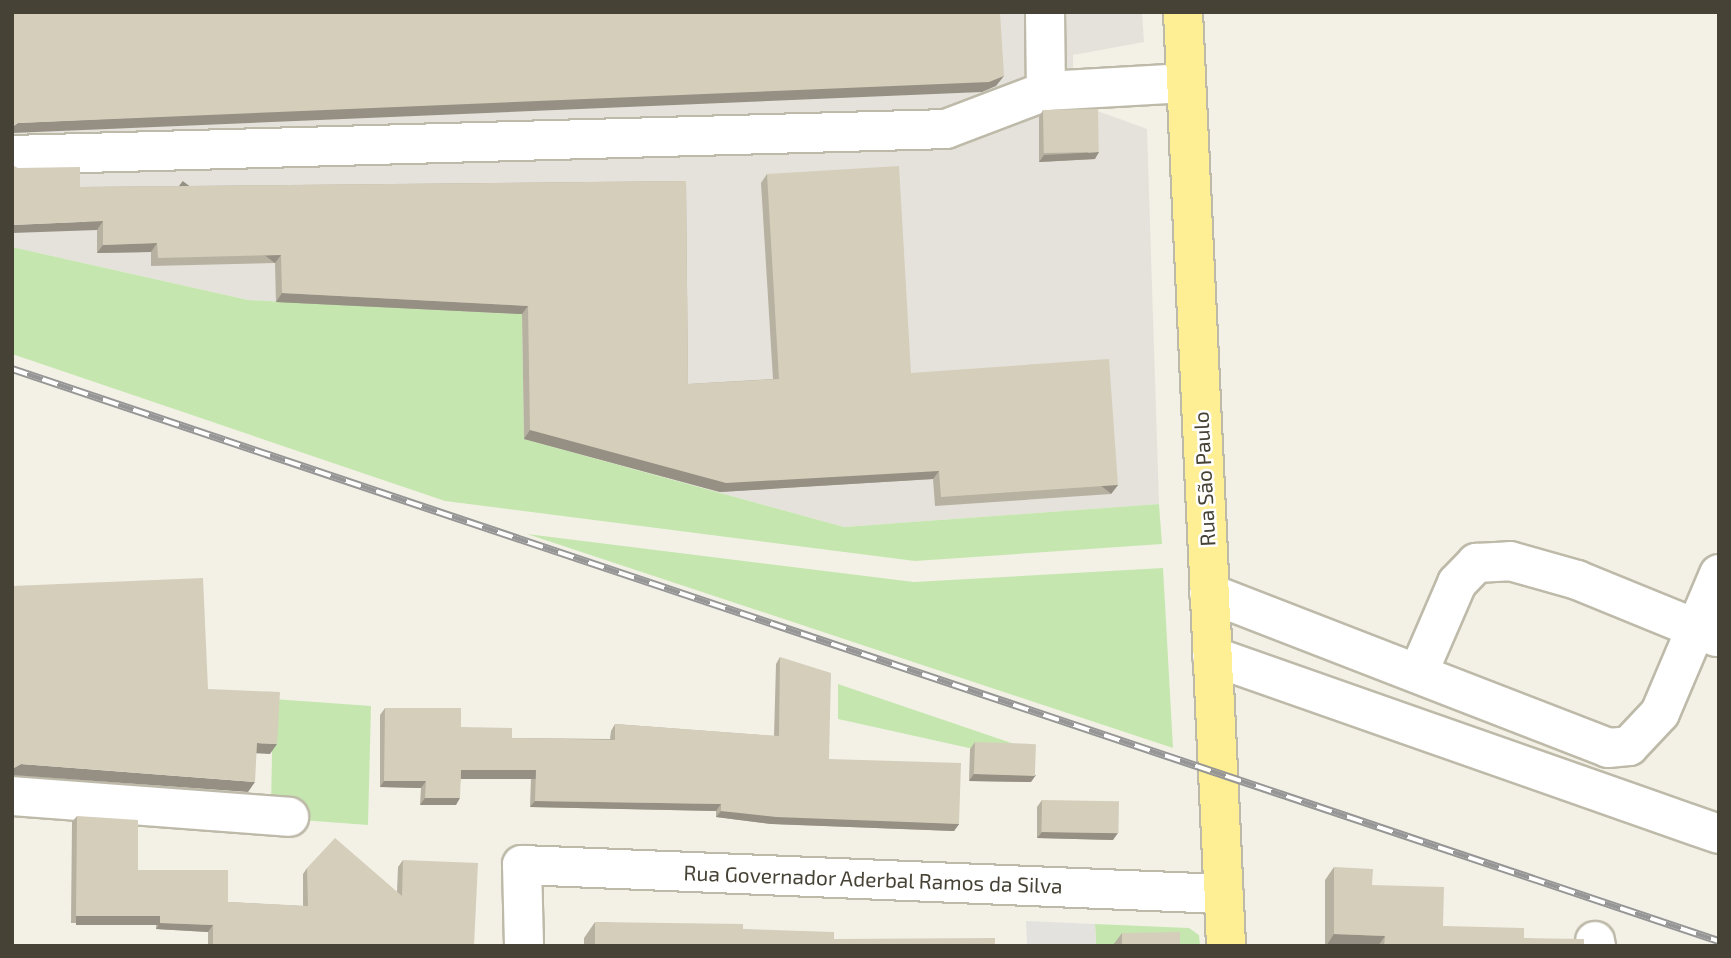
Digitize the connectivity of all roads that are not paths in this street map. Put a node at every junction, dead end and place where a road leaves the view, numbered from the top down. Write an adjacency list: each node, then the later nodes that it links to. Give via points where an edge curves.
1 (1045, 12): 4 (street)
2 (1183, 12): 3 (main road, Rua São Paulo)
3 (1186, 83): 4 (street); 7 (main road, Rua São Paulo)
4 (1046, 91): 5 (street, via 946,129)
5 (12, 155)
6 (1719, 573): 8 (street)
7 (1209, 593): 9 (main road, Rua São Paulo); 10 (street)
8 (1707, 633): 10 (street, via 1660,713 1629,746 1608,748); 10 (street, via 1577,580 1510,561 1476,563 1457,583)
9 (1212, 656): 13 (street); 14 (main road, Rua São Paulo)
10 (1419, 671)
11 (12, 796): 12 (street)
12 (289, 817)
13 (1719, 834)
14 (1223, 894): 15 (street, Rua Governador Aderbal Ramos da Silva, via 522,865); 16 (main road, Rua São Paulo)
15 (524, 946)
16 (1226, 946)

